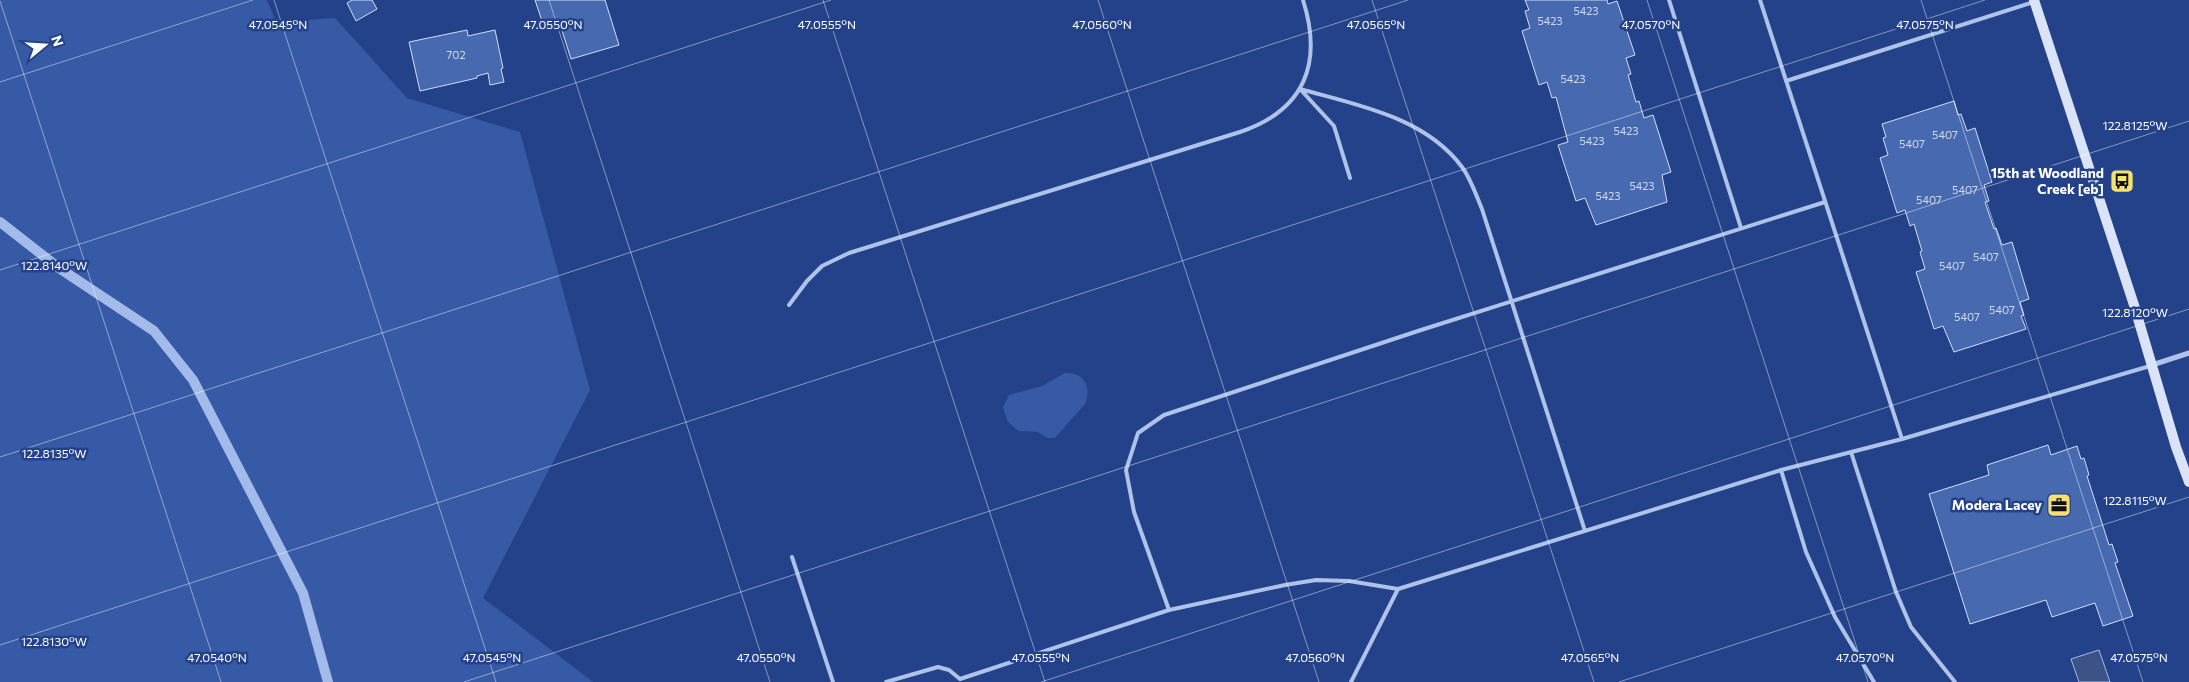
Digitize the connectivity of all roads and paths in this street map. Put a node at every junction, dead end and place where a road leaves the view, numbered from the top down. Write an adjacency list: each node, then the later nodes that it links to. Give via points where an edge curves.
1 (1303, 0): 6 (lane, via 1312,45 1310,62)
2 (1668, 0): 9 (lane)
3 (1760, 0): 5 (lane)
4 (2035, 1): 5 (lane); 13 (street)
5 (1786, 81): 8 (lane)
6 (1300, 89): 7 (lane, via 1334,126); 10 (lane, via 1380,112 1434,138 1463,168 1478,200); 11 (lane, via 1287,105 1253,127 849,253 822,266)
7 (1350, 178)
8 (1825, 202): 9 (lane); 14 (lane)
9 (1741, 228): 10 (lane)
10 (1511, 302): 18 (lane); 21 (lane, via 1164,415 1138,433 1126,470 1134,512)
11 (789, 305)
12 (2189, 353): 13 (street)
13 (2152, 365): 14 (lane); 17 (street)
14 (1902, 439): 15 (lane)
15 (1851, 452): 16 (lane); 27 (lane, via 1904,610 1912,627)
16 (1781, 470): 18 (lane); 26 (lane, via 1806,552 1835,617)
17 (2189, 482)
18 (1585, 531): 20 (lane)
19 (792, 557): 23 (lane)
20 (1398, 589): 21 (lane, via 1349,581 1316,580); 25 (lane)
21 (1169, 610): 22 (lane)
22 (960, 680): 24 (lane, via 949,670 938,667)
23 (833, 682)
24 (886, 682)
25 (1352, 682)
26 (1874, 682)
27 (1955, 682)

